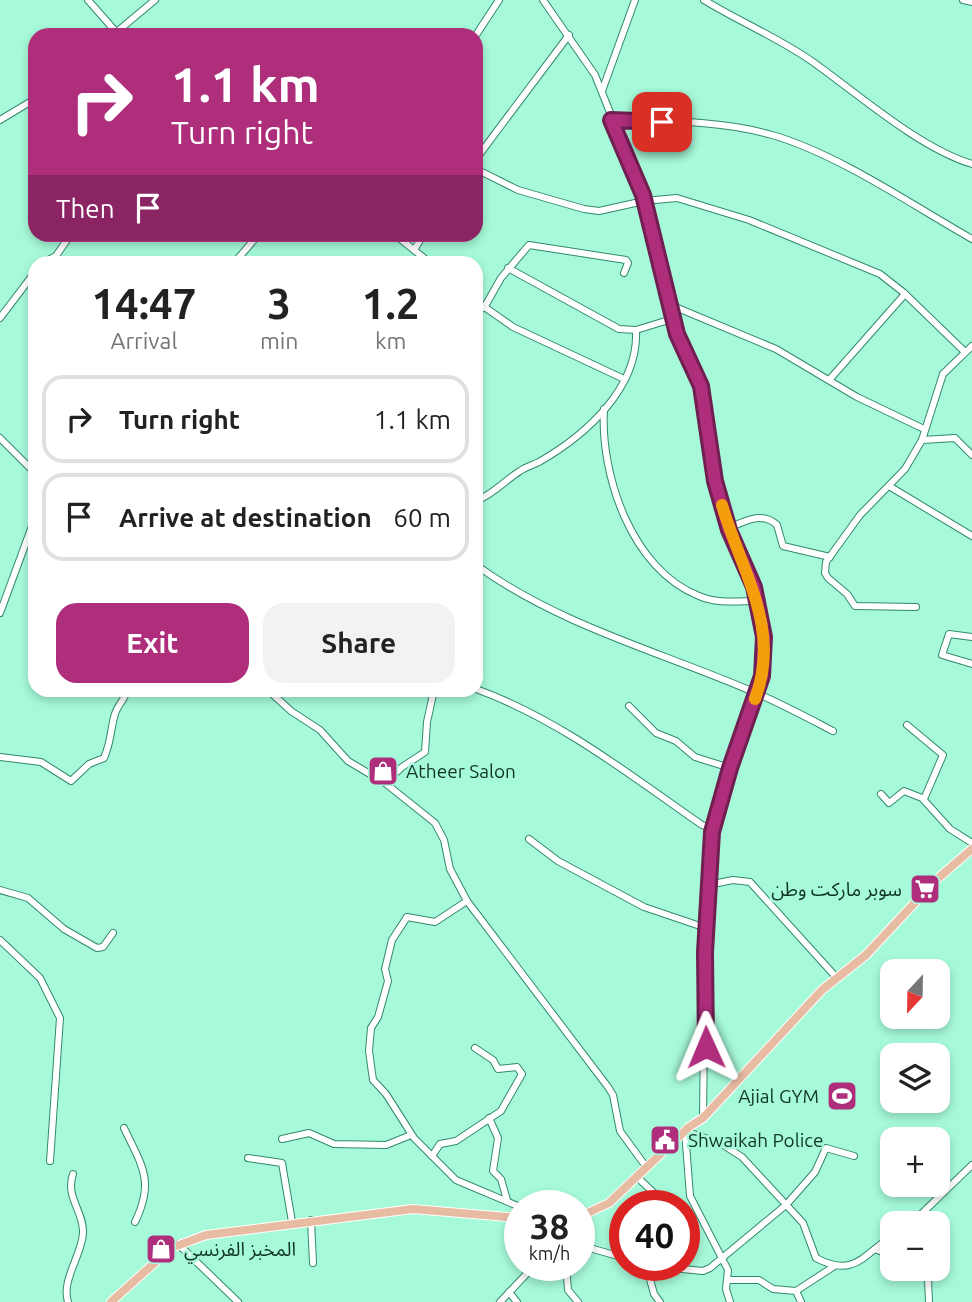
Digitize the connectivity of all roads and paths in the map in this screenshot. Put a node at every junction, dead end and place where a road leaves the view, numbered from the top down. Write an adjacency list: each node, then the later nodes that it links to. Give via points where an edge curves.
1 (88, 0): 9 (street)
2 (155, 0): 10 (street)
3 (499, 0): 11 (street)
4 (543, 0): 12 (street)
5 (635, 0): 13 (street)
6 (704, 0): 18 (street, via 813,62 926,141)
7 (963, 0): 8 (street)
8 (972, 2)
9 (111, 28)
10 (123, 28)
11 (481, 28)
12 (569, 35): 13 (street); 17 (street)
13 (602, 91): 16 (street)
14 (28, 103): 15 (street)
15 (0, 120)
16 (611, 120): 20 (street); 21 (street, via 706,124 773,135 816,152)
17 (483, 150)
18 (972, 164)
19 (483, 172): 20 (street, via 518,190 584,209 599,211)
20 (644, 201): 31 (street, via 677,198 749,220 872,271); 32 (street)
21 (972, 239)
22 (252, 242): 26 (street)
23 (404, 242): 25 (street)
24 (419, 242): 25 (street)
25 (414, 250): 27 (street)
26 (240, 256)
27 (422, 256)
28 (508, 268): 29 (street, via 526,246 540,244 626,260); 33 (street); 36 (street, via 614,327)
29 (624, 273)
30 (28, 281): 34 (street)
31 (905, 295): 38 (street); 40 (street)
32 (668, 304): 35 (street); 40 (street, via 762,341)
33 (484, 308): 39 (street, via 513,327)
34 (0, 318)
35 (672, 319): 36 (street); 49 (street, via 701,386 708,444)
36 (636, 330): 39 (street, via 637,348)
37 (972, 346): 38 (street)
38 (964, 351): 42 (street, via 943,374)
39 (624, 379): 41 (street)
40 (830, 379): 42 (street, via 888,414)
41 (604, 409): 48 (street, via 577,436); 54 (street, via 604,453 621,510 639,543 670,579 686,590 710,600)
42 (924, 429): 44 (street)
43 (0, 438): 46 (street)
44 (922, 440): 45 (street, via 955,438); 47 (street)
45 (972, 455)
46 (28, 466)
47 (889, 485): 50 (street); 52 (street)
48 (483, 498)
49 (729, 528): 52 (street, via 765,518 777,525 783,546); 54 (street)
50 (972, 536)
51 (28, 538): 56 (street)
52 (830, 557): 55 (street, via 825,573 855,607)
53 (483, 570): 60 (street, via 552,611)
54 (758, 601): 60 (street, via 765,659)
55 (916, 607)
56 (0, 613)
57 (972, 637): 58 (street, via 948,634 942,655)
58 (972, 664)
59 (483, 692): 72 (street, via 561,729)
60 (757, 693): 66 (street); 68 (street)
61 (126, 697): 67 (street, via 116,711 113,737 104,758 71,780 41,762)
62 (275, 697): 69 (street, via 320,730 348,761)
63 (432, 697): 69 (street, via 425,752)
64 (629, 706): 68 (street, via 656,733 676,741 695,757)
65 (907, 724): 71 (street, via 943,755)
66 (833, 731)
67 (0, 757)
68 (730, 768): 72 (street)
69 (385, 783): 78 (street, via 439,830 450,869)
70 (881, 794): 71 (street, via 889,803 907,791)
71 (924, 799): 74 (street, via 950,829)
72 (713, 829): 76 (street)
73 (529, 839): 79 (street, via 558,861 644,907)
74 (972, 843)
75 (972, 849): 82 (main road, via 936,880 866,955)
76 (708, 885): 79 (street); 82 (street, via 742,879 750,882)
77 (0, 890): 80 (street, via 28,898 64,929 98,949)
78 (467, 901): 88 (street, via 433,922 404,919 392,940 385,972 388,981 371,1028 369,1051 373,1080); 95 (street, via 608,1087 620,1130)
79 (706, 928): 85 (street)
80 (113, 933)
81 (0, 940): 93 (street, via 40,978 60,1018)
82 (836, 977): 85 (main road)
83 (475, 1048): 84 (street, via 499,1070 517,1067 522,1072 508,1102)
84 (489, 1118): 90 (street, via 456,1141 439,1145); 98 (street, via 497,1134 493,1171)
85 (703, 1118): 87 (main road)
86 (124, 1128): 106 (street, via 146,1181)
87 (685, 1131): 95 (main road); 101 (street, via 720,1143 741,1157); 112 (street, via 690,1196)
88 (411, 1135): 89 (street, via 386,1145 334,1144 309,1133); 90 (street)
89 (282, 1139)
90 (432, 1156): 100 (street, via 462,1184)
91 (854, 1156): 101 (street, via 826,1147 815,1172)
92 (248, 1158): 107 (street, via 282,1163)
93 (50, 1161)
94 (972, 1165): 103 (street)
95 (647, 1168): 97 (main road)
96 (73, 1174): 123 (street, via 70,1195 83,1230 66,1291)
97 (637, 1177): 99 (street); 102 (main road)
98 (504, 1190)
99 (651, 1190)
100 (504, 1200)
101 (786, 1205): 112 (street, via 752,1230); 114 (street, via 803,1223 816,1258)
102 (595, 1210)
103 (924, 1211)
104 (504, 1217): 105 (main road, via 413,1209)
105 (311, 1220): 107 (main road); 113 (street)
106 (135, 1222)
107 (292, 1222): 108 (main road, via 215,1233)
108 (178, 1244): 124 (main road); 125 (street)
109 (880, 1245): 110 (street)
110 (874, 1249): 111 (street); 114 (street, via 851,1266)
111 (880, 1251)
112 (722, 1261): 115 (street); 116 (street)
113 (313, 1263)
114 (833, 1267): 121 (street)
115 (700, 1271)
116 (729, 1280): 121 (street, via 759,1280 774,1289); 130 (street)
117 (520, 1281): 122 (street)
118 (567, 1281): 128 (street)
119 (649, 1281): 129 (street)
120 (928, 1281): 132 (street)
121 (796, 1291): 131 (street)
122 (509, 1292): 126 (street); 127 (street)
123 (68, 1302)
124 (111, 1302)
125 (237, 1302)
126 (500, 1302)
127 (517, 1302)
128 (578, 1302)
129 (660, 1302)
130 (730, 1302)
131 (802, 1302)
132 (929, 1302)

